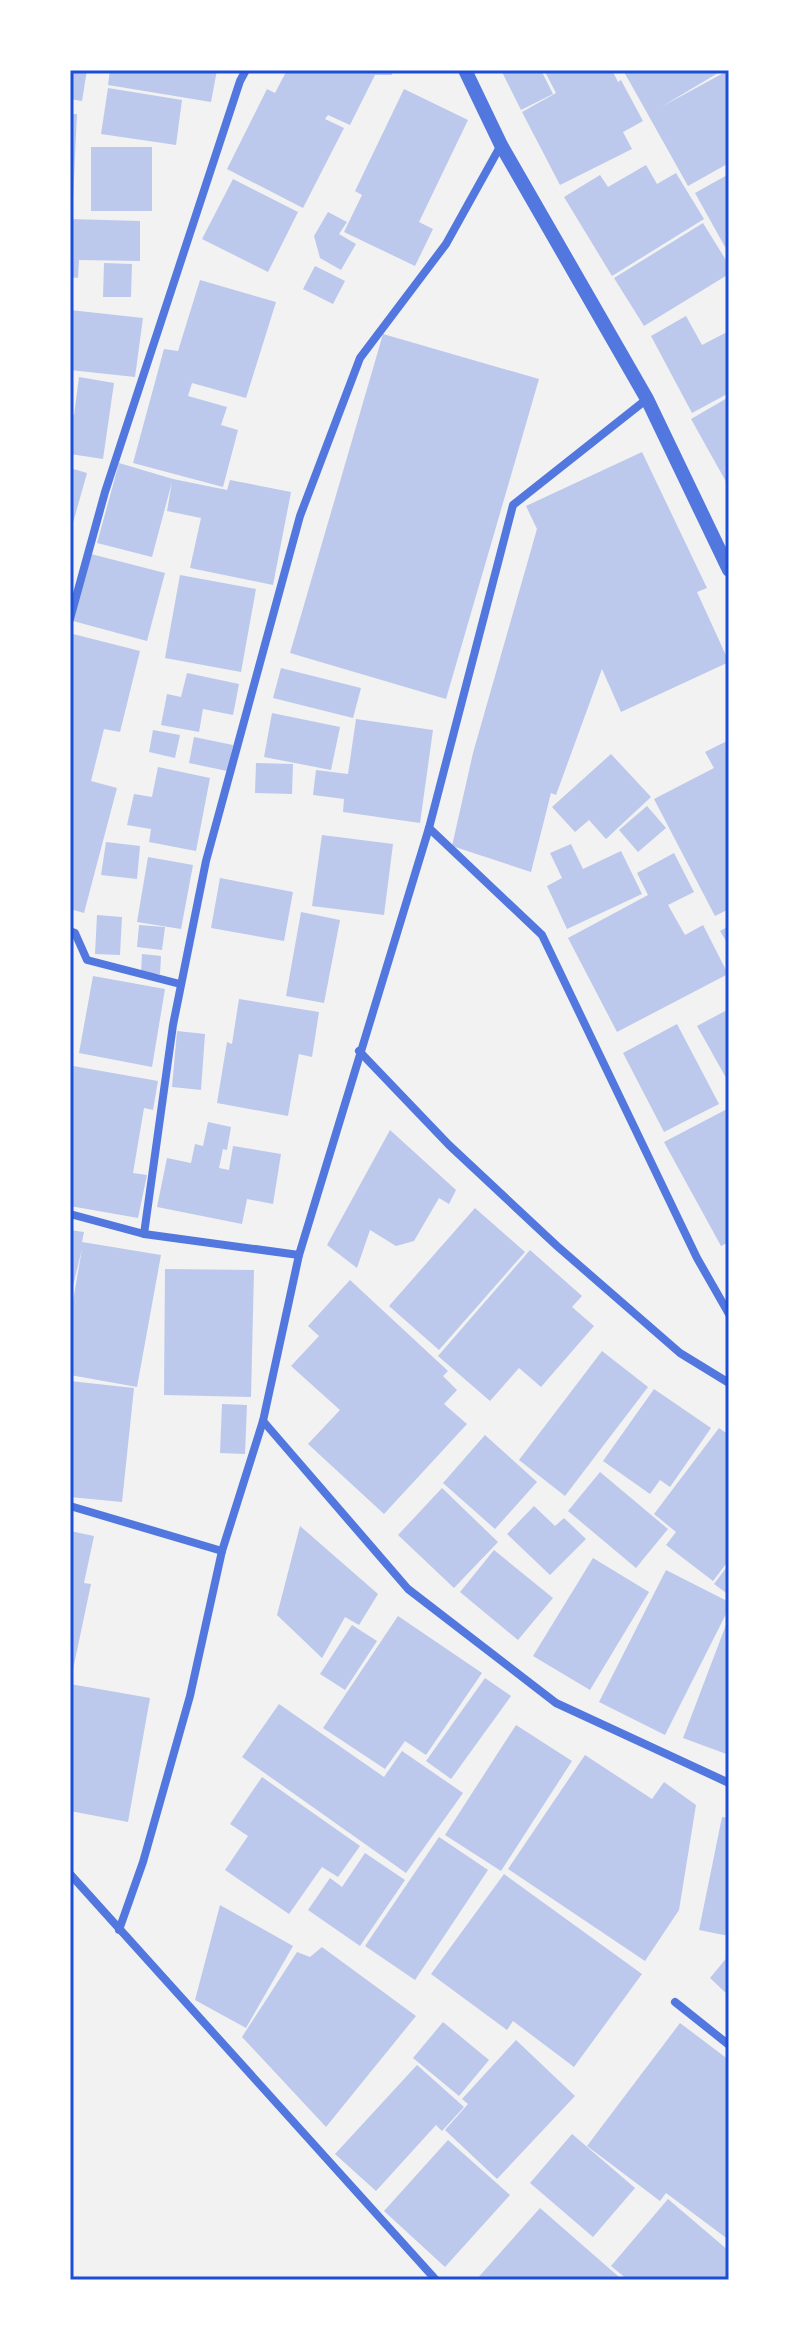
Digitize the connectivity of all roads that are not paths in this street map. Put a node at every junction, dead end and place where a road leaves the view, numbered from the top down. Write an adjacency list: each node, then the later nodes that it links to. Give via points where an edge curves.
1 (246, 70): 6 (street, via 105,492)
2 (465, 70): 3 (street)
3 (501, 145): 4 (street); 9 (street, via 446,244 360,358 300,516 206,861)
4 (647, 399): 5 (street); 7 (street, via 513,505)
5 (729, 570)
6 (70, 619)
7 (429, 828): 10 (street); 14 (street, via 542,935)
8 (70, 931): 9 (street, via 87,960)
9 (180, 984): 12 (street)
10 (359, 1051): 13 (street); 15 (street, via 557,1246 680,1353)
11 (70, 1214): 12 (street)
12 (144, 1234): 13 (street)
13 (299, 1255): 16 (street)
14 (729, 1314)
15 (729, 1383)
16 (263, 1421): 18 (street); 19 (street, via 408,1589 556,1703)
17 (70, 1506): 18 (street)
18 (222, 1551): 21 (street, via 190,1696)
19 (729, 1783)
20 (70, 1874): 21 (street)
21 (119, 1930): 24 (street)
22 (675, 2002): 23 (street)
23 (729, 2045)
24 (436, 2280)

